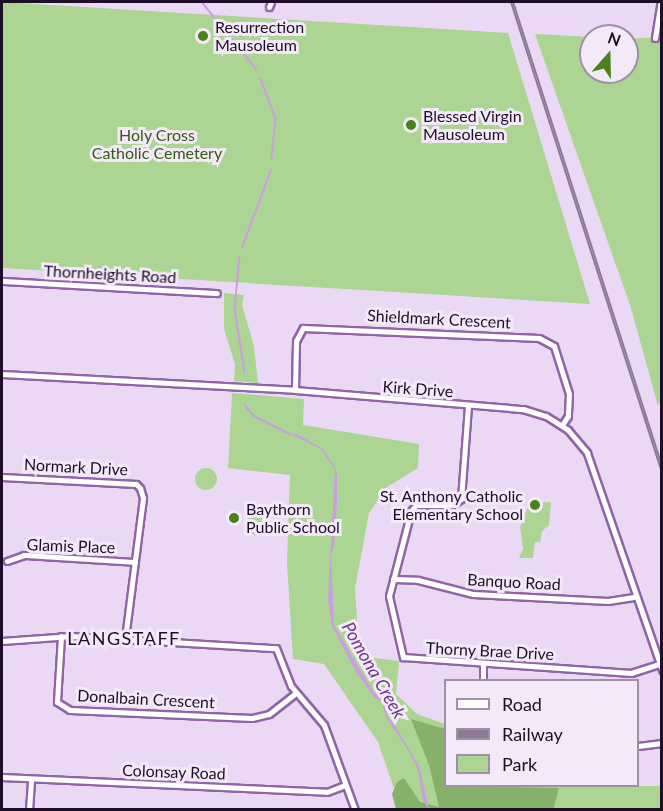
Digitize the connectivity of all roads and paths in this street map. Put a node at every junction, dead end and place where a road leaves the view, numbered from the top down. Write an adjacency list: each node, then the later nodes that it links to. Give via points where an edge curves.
1 (661, 2): 2 (street)
2 (655, 38)
3 (2, 281): 4 (street, Thornheights Road)
4 (217, 293)
5 (2, 374): 6 (street, Kirk Drive)
6 (295, 390): 7 (street, Kirk Drive); 8 (street, Shieldmark Crescent, via 297,334 303,327 538,338 554,346 569,394 568,416)
7 (468, 406): 8 (street, Kirk Drive, via 530,411); 12 (street, Thorny Brae Drive, via 461,499 452,505 413,507)
8 (562, 425): 13 (street, Kirk Drive, via 587,453)
9 (2, 477): 11 (street, Normark Drive, via 136,484 143,498)
10 (8, 561): 11 (street, Glamis Place, via 24,555)
11 (135, 562): 15 (street, Normark Drive)
12 (393, 579): 13 (street, Banquo Road, via 418,580 473,594 608,601); 17 (street, Thorny Brae Drive, via 390,612 403,657)
13 (634, 597): 18 (street, Kirk Drive)
14 (61, 636): 15 (street); 16 (street); 20 (street, Donalbain Crescent, via 57,702 70,710 252,718 269,714)
15 (126, 638): 20 (street, via 276,648)
16 (2, 641)
17 (483, 664): 18 (street, Thorny Brae Drive, via 631,673); 19 (street)
18 (660, 667)
19 (483, 679)
20 (296, 693): 25 (street, via 324,725)
21 (662, 743): 22 (street)
22 (639, 746)
23 (2, 777): 24 (street, Colonsay Road)
24 (31, 779): 25 (street, Colonsay Road, via 327,792); 26 (street)
25 (345, 784): 27 (street)
26 (29, 810)
27 (355, 810)

